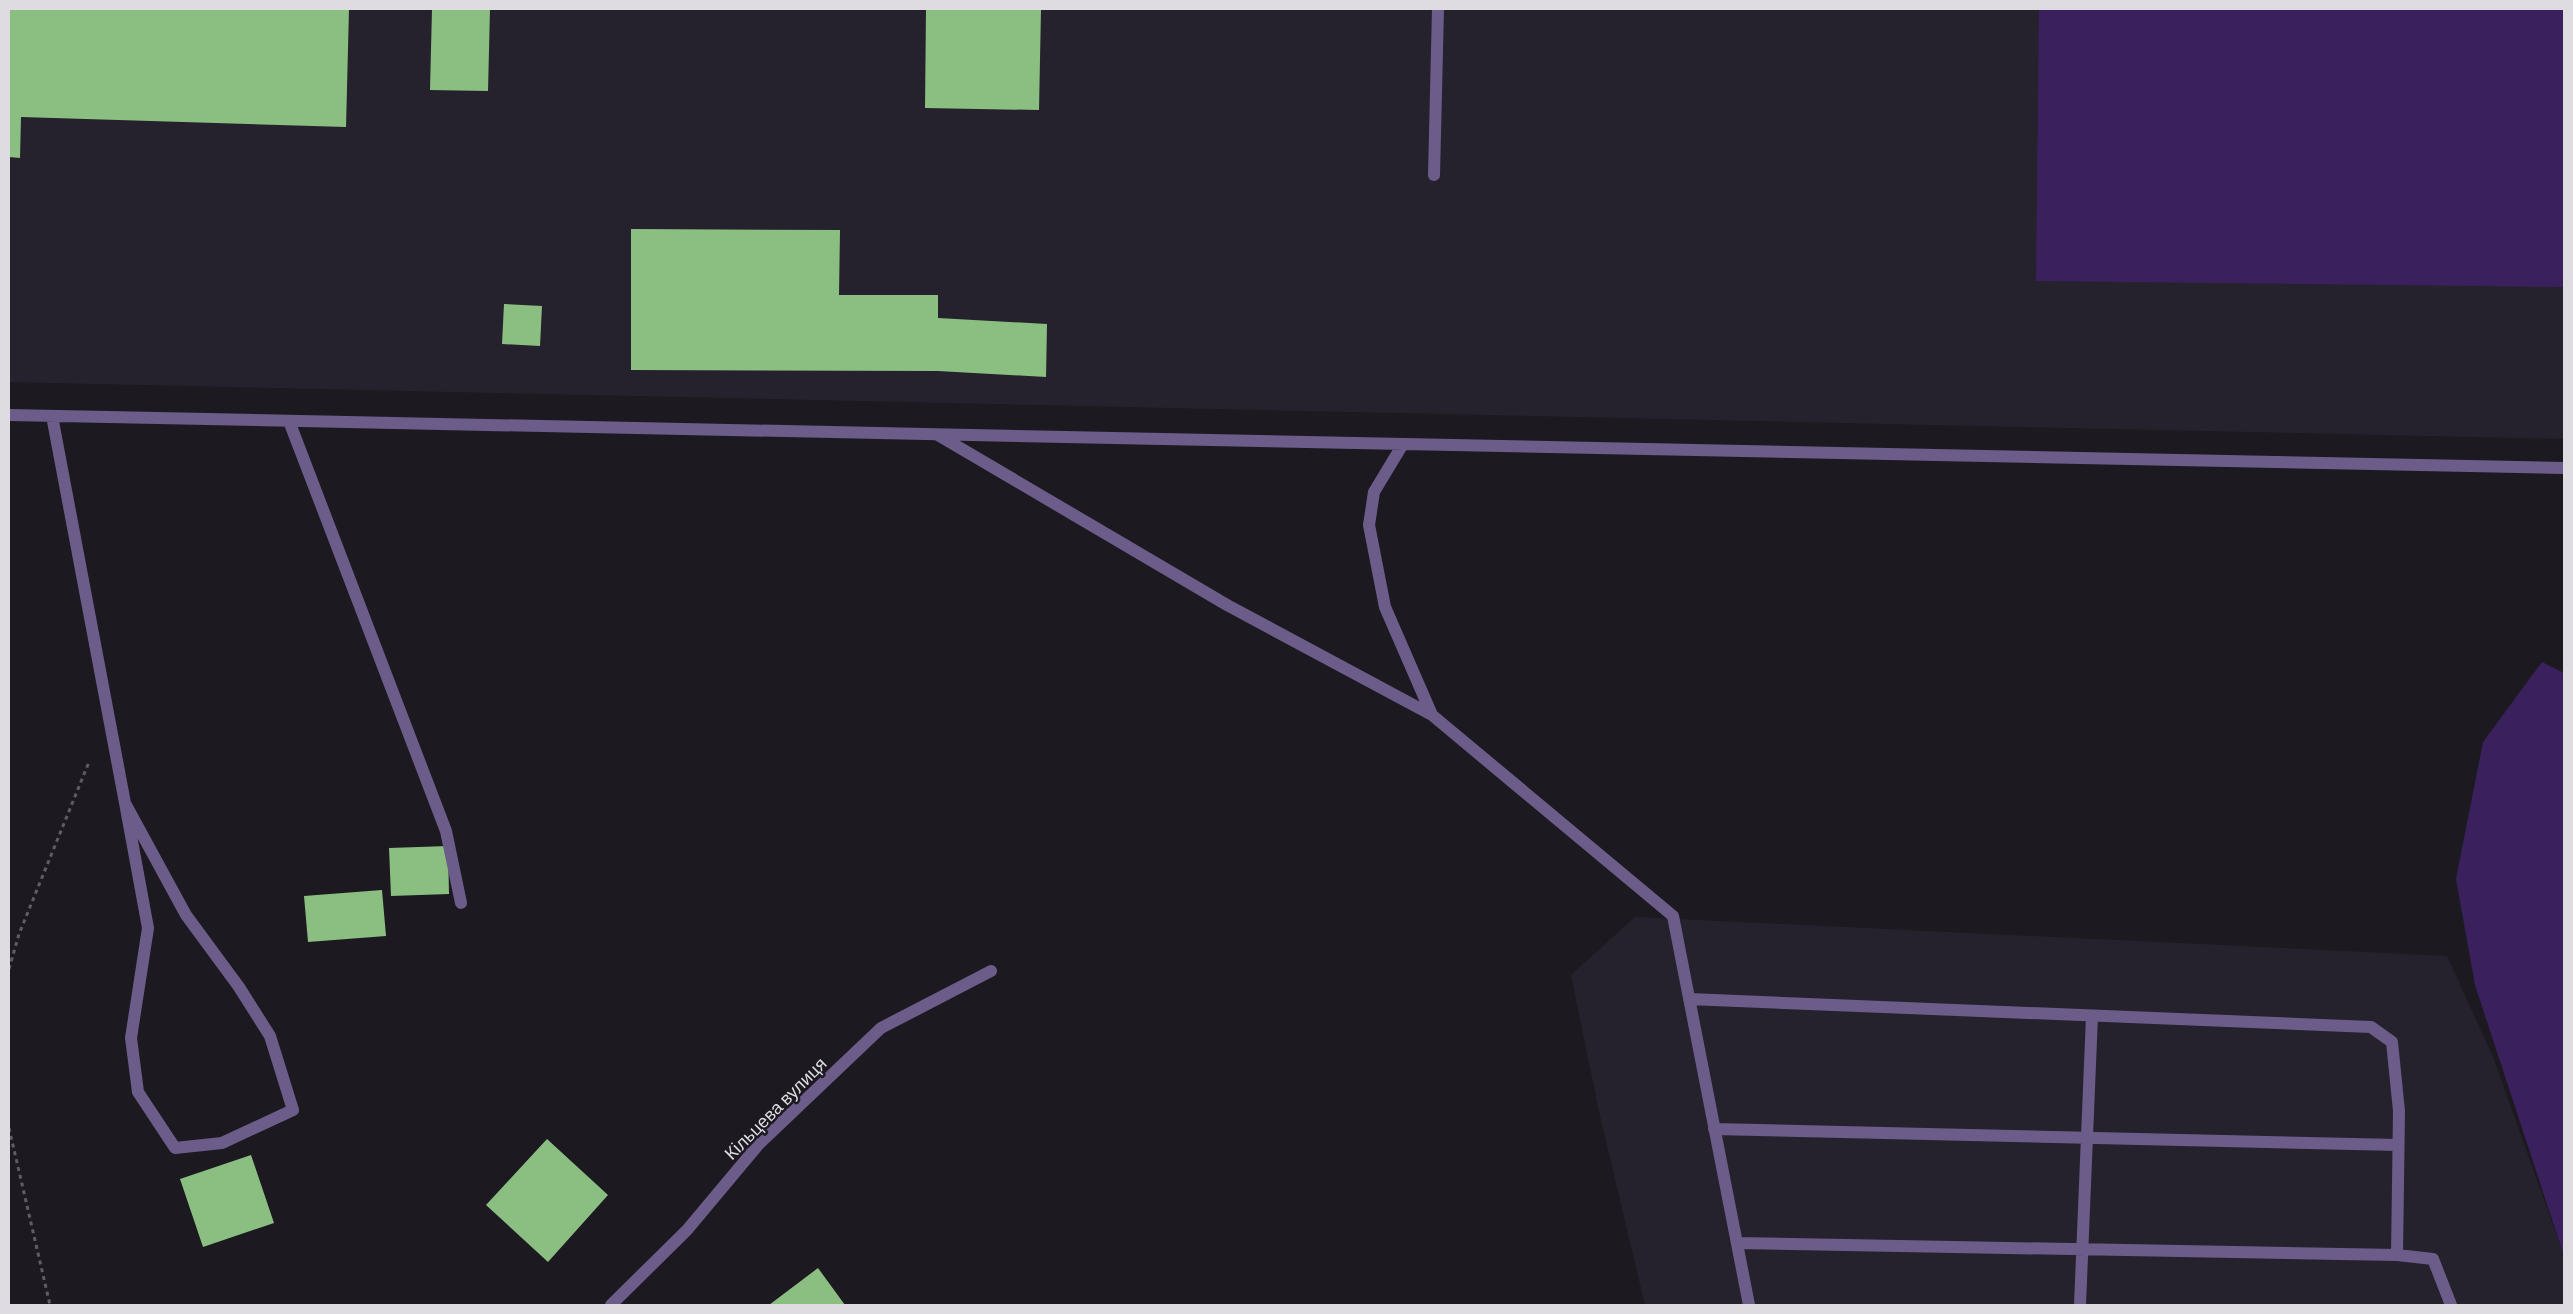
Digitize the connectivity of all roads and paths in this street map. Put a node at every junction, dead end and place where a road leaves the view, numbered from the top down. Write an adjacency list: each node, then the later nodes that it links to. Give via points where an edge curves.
1 (1438, 9): 2 (street)
2 (1434, 175)
3 (9, 415): 4 (street)
4 (52, 416): 5 (street); 11 (street)
5 (289, 421): 6 (street); 12 (street, via 446,831)
6 (936, 434): 7 (street); 9 (street, via 1228,605)
7 (1402, 444): 8 (street); 9 (street, via 1374,492 1369,525 1385,607)
8 (2564, 468)
9 (1432, 715): 15 (street, via 1673,916)
10 (89, 760): 13 (path, via 18,934)
11 (125, 803): 11 (street, via 186,914 270,1036 293,1110 222,1143 175,1148 138,1092 131,1038 148,928)
12 (460, 903)
13 (9, 970)
14 (991, 971): 25 (street, Кільцева вулиця, via 882,1028 759,1144 687,1230)
15 (1689, 999): 16 (street); 18 (street)
16 (2092, 1016): 19 (street); 20 (street, via 2370,1027 2392,1042 2399,1111)
17 (9, 1128): 24 (path)
18 (1714, 1129): 19 (street); 21 (street)
19 (2086, 1138): 20 (street); 22 (street)
20 (2398, 1145): 23 (street)
21 (1737, 1243): 22 (street); 26 (street)
22 (2082, 1250): 23 (street); 27 (street)
23 (2397, 1255): 28 (street, via 2433,1259)
24 (50, 1305)
25 (611, 1305)
26 (1749, 1305)
27 (2080, 1305)
28 (2451, 1305)

